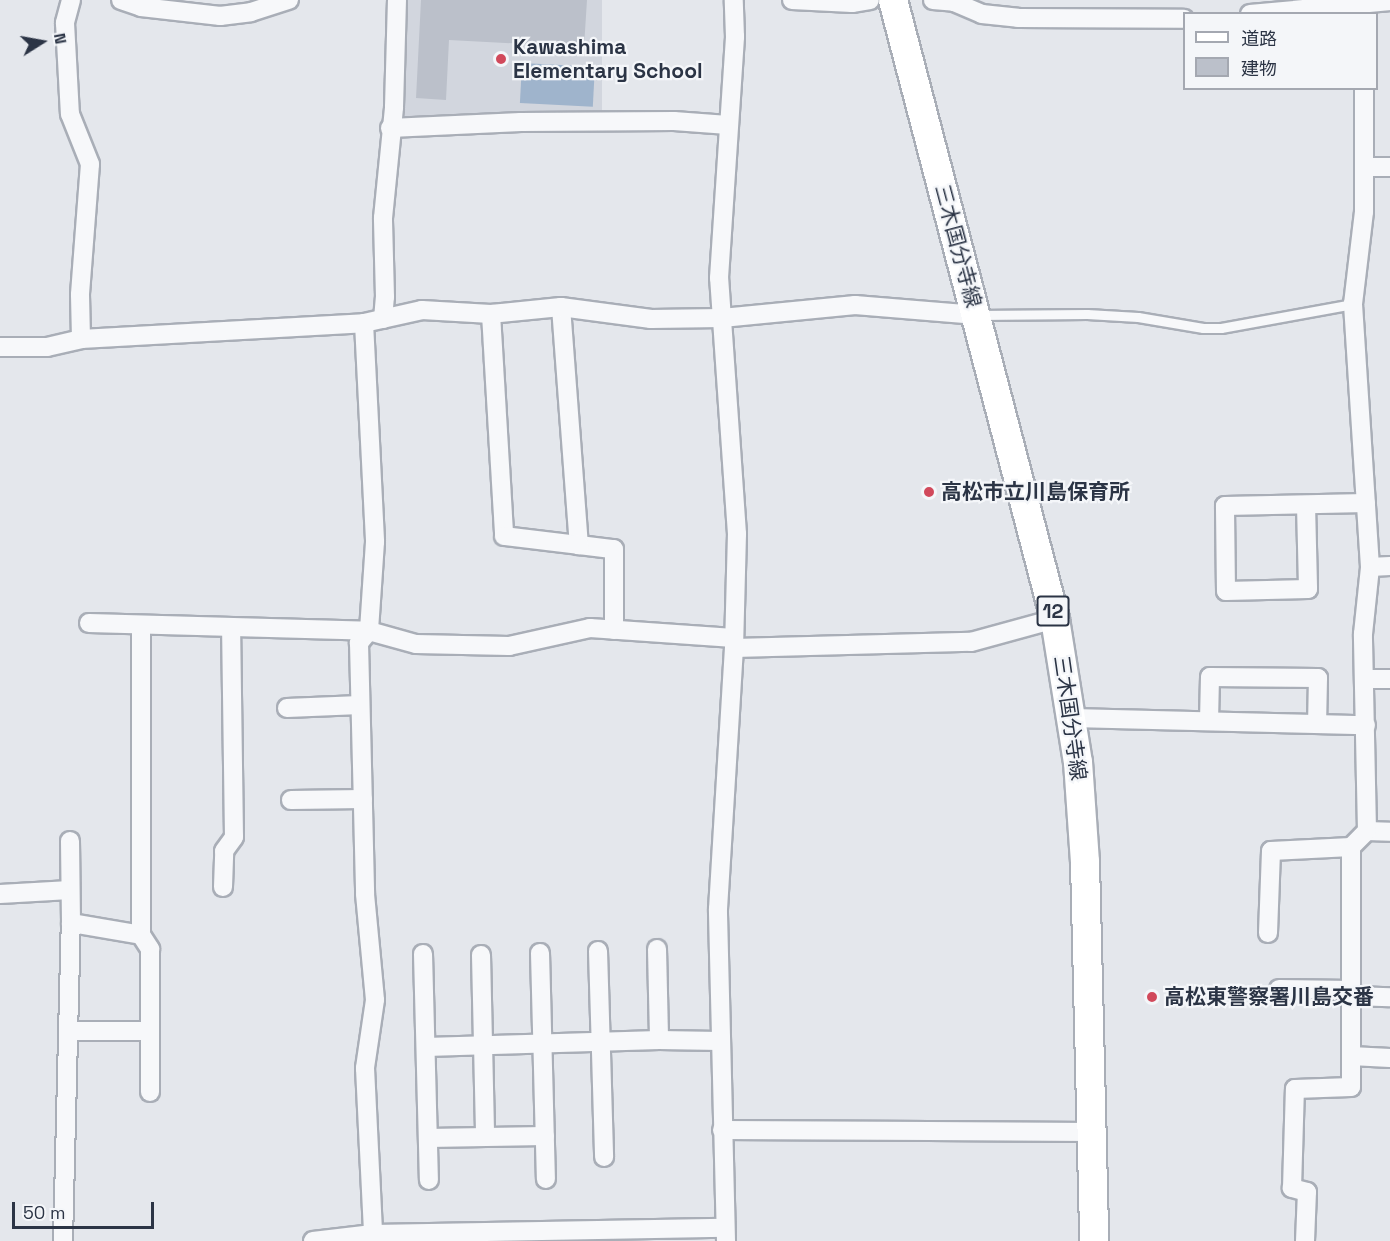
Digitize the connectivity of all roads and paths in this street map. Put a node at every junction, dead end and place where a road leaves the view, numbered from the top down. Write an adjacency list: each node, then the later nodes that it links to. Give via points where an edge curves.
1 (71, 0): 26 (street, via 65,23 69,114 90,164 80,295)
2 (122, 0): 3 (street, via 141,7 220,16 251,12)
3 (289, 0)
4 (397, 0): 16 (street)
5 (734, 0): 15 (street)
6 (792, 0): 7 (street)
7 (870, 0)
8 (893, 0): 22 (main road, 三木国分寺線 / 12)
9 (933, 0): 13 (street, via 954,2 982,14 1018,18)
10 (1390, 1): 11 (street)
11 (1368, 5): 12 (street)
12 (1276, 12)
13 (1183, 19)
14 (1364, 90): 17 (street)
15 (728, 125): 16 (street, via 674,121 521,122); 23 (street, via 719,278)
16 (390, 128): 24 (street, via 383,218)
17 (1364, 166): 18 (street); 19 (street, via 1364,212)
18 (1390, 167)
19 (1353, 304): 22 (lane, via 1221,328 1087,314); 28 (street)
20 (561, 307): 21 (street); 23 (street, via 651,319); 30 (street)
21 (491, 314): 24 (street, via 422,310); 30 (street, via 504,536)
22 (977, 315): 23 (street, via 855,305); 33 (main road, 三木国分寺線 / 12)
23 (722, 318): 39 (street, via 737,534)
24 (383, 319): 25 (street)
25 (364, 323): 26 (street); 38 (street, via 375,542)
26 (81, 339): 27 (street, via 47,347)
27 (0, 347)
28 (1366, 503): 29 (street); 32 (street)
29 (1306, 505): 29 (street, via 1225,506 1226,591 1308,589)
30 (579, 545): 37 (street, via 614,549)
31 (1390, 566): 32 (street)
32 (1370, 567): 40 (street, via 1363,634)
33 (1055, 619): 39 (street, via 971,642); 44 (main road, 三木国分寺線 / 12)
34 (89, 623): 35 (street)
35 (141, 625): 36 (street); 59 (street)
36 (231, 629): 38 (street); 54 (street, via 234,837 224,851)
37 (614, 630): 38 (street, via 590,628 509,646 416,644); 39 (street)
38 (369, 631): 42 (street, via 359,643)
39 (734, 643): 71 (street, via 718,909)
40 (1364, 679): 41 (street); 47 (street)
41 (1390, 679)
42 (360, 705): 43 (street); 48 (street)
43 (287, 708)
44 (1071, 718): 45 (street); 80 (main road, 三木国分寺線 / 12, via 1085,862)
45 (1209, 721): 46 (street); 46 (street, via 1210,676 1318,678)
46 (1317, 724): 47 (street)
47 (1366, 725): 50 (street)
48 (363, 798): 49 (street); 87 (street, via 365,894 375,1000 365,1068)
49 (291, 800)
50 (1367, 831): 51 (street); 53 (street)
51 (1390, 832)
52 (70, 841): 55 (street)
53 (1351, 847): 58 (street, via 1271,851); 66 (street)
54 (223, 887)
55 (70, 890): 56 (street); 57 (street)
56 (0, 894)
57 (71, 923): 59 (street); 68 (street)
58 (1268, 933)
59 (141, 935): 69 (street, via 150,949)
60 (657, 949): 70 (street)
61 (598, 951): 72 (street)
62 (540, 953): 73 (street)
63 (423, 954): 75 (street)
64 (481, 955): 74 (street)
65 (1279, 989): 66 (street)
66 (1352, 993): 67 (street); 76 (street)
67 (1390, 998)
68 (68, 1031): 69 (street); 90 (street)
69 (150, 1031): 78 (street)
70 (659, 1040): 71 (street); 72 (street)
71 (720, 1041): 79 (street)
72 (600, 1042): 73 (street); 84 (street)
73 (542, 1044): 74 (street); 82 (street)
74 (483, 1046): 75 (street); 81 (street)
75 (426, 1047): 83 (street)
76 (1351, 1056): 77 (street); 93 (street, via 1351,1087 1295,1089 1292,1188 1306,1192)
77 (1390, 1058)
78 (150, 1092)
79 (722, 1130): 80 (street); 89 (street)
80 (1092, 1132): 92 (main road, 三木国分寺線 / 12)
81 (485, 1136): 82 (street); 83 (street)
82 (545, 1136): 85 (street)
83 (428, 1138): 86 (street)
84 (604, 1157)
85 (546, 1179)
86 (429, 1180)
87 (373, 1234): 88 (street); 91 (street)
88 (605, 1235): 89 (street)
89 (726, 1235)
90 (63, 1241)
91 (313, 1241)
92 (1094, 1241)
93 (1305, 1241)

